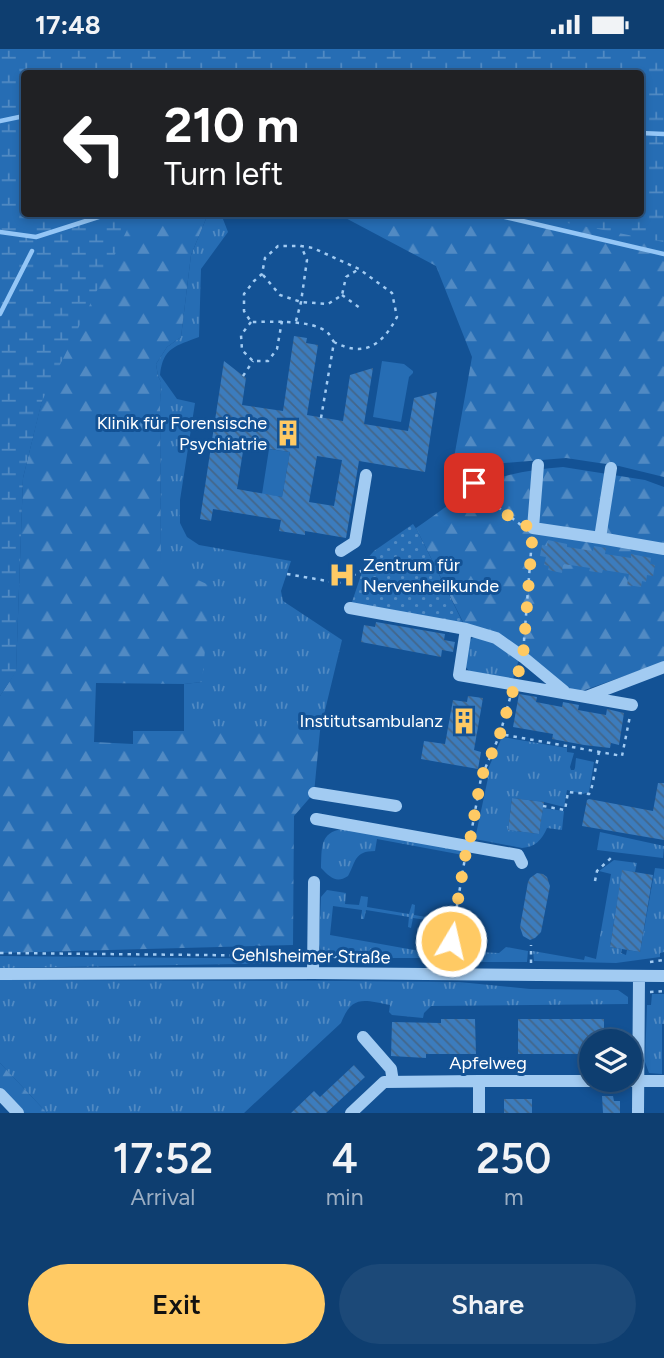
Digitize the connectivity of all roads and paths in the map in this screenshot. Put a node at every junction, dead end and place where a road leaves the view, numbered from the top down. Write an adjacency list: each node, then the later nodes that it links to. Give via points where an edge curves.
1 (301, 246): 2 (path); 3 (path, via 278,246 265,258); 5 (path, via 307,260)
2 (359, 269): 4 (path, via 346,277); 10 (path, via 392,293 397,317 388,334 369,349 346,349)
3 (262, 274): 5 (path, via 280,295); 8 (path, via 244,294 244,311)
4 (342, 295): 5 (path, via 328,304); 6 (path)
5 (300, 302): 9 (path)
6 (360, 308)
7 (282, 321): 8 (path); 9 (path); 11 (path, via 273,355 268,361)
8 (251, 322): 11 (path, via 241,335 242,351)
9 (295, 322): 10 (path, via 327,331)
10 (334, 342): 13 (path)
11 (253, 361): 12 (path)
12 (243, 376)
13 (321, 418)
14 (538, 465): 18 (street)
15 (611, 468): 19 (street)
16 (366, 475): 21 (street, via 355,542)
17 (474, 483): 18 (path, via 519,524)
18 (533, 528): 19 (street); 26 (path)
19 (600, 538): 20 (street)
20 (664, 549)
21 (341, 551)
22 (363, 570): 23 (path, via 339,583)
23 (287, 574)
24 (351, 608): 25 (street)
25 (466, 629): 26 (street, via 496,638); 28 (street, via 459,675)
26 (523, 657): 29 (street)
27 (664, 667): 30 (street)
28 (513, 684): 29 (street); 32 (path)
29 (567, 693): 30 (street)
30 (586, 697): 31 (street)
31 (632, 705): 33 (path, via 622,756)
32 (500, 734): 33 (path); 38 (path, via 481,778)
33 (599, 752): 36 (path, via 589,795 568,792 565,810)
34 (314, 793): 35 (street)
35 (396, 806)
36 (543, 806)
37 (316, 818): 38 (street)
38 (468, 846): 40 (street, via 518,855); 43 (path)
39 (612, 857): 41 (path, via 597,871)
40 (522, 863)
41 (595, 881)
42 (314, 882): 46 (street)
43 (451, 941)
44 (531, 945): 45 (path)
45 (531, 967)
46 (313, 973): 47 (street, Gehlsheimer Straße); 49 (street, Gehlsheimer Straße)
47 (0, 974)
48 (664, 976): 49 (street, Gehlsheimer Straße)
49 (639, 977): 50 (street)
50 (638, 1029)
51 (363, 1037): 56 (street, via 391,1069)
52 (479, 1080): 53 (street, Apfelweg); 56 (street, Apfelweg); 61 (street)
53 (579, 1080)
54 (642, 1080): 55 (street, Apfelweg)
55 (664, 1081)
56 (393, 1082): 60 (street, via 384,1082)
57 (638, 1092): 62 (street)
58 (0, 1094): 59 (street)
59 (18, 1113)
60 (351, 1113)
61 (479, 1113)
62 (638, 1113)

